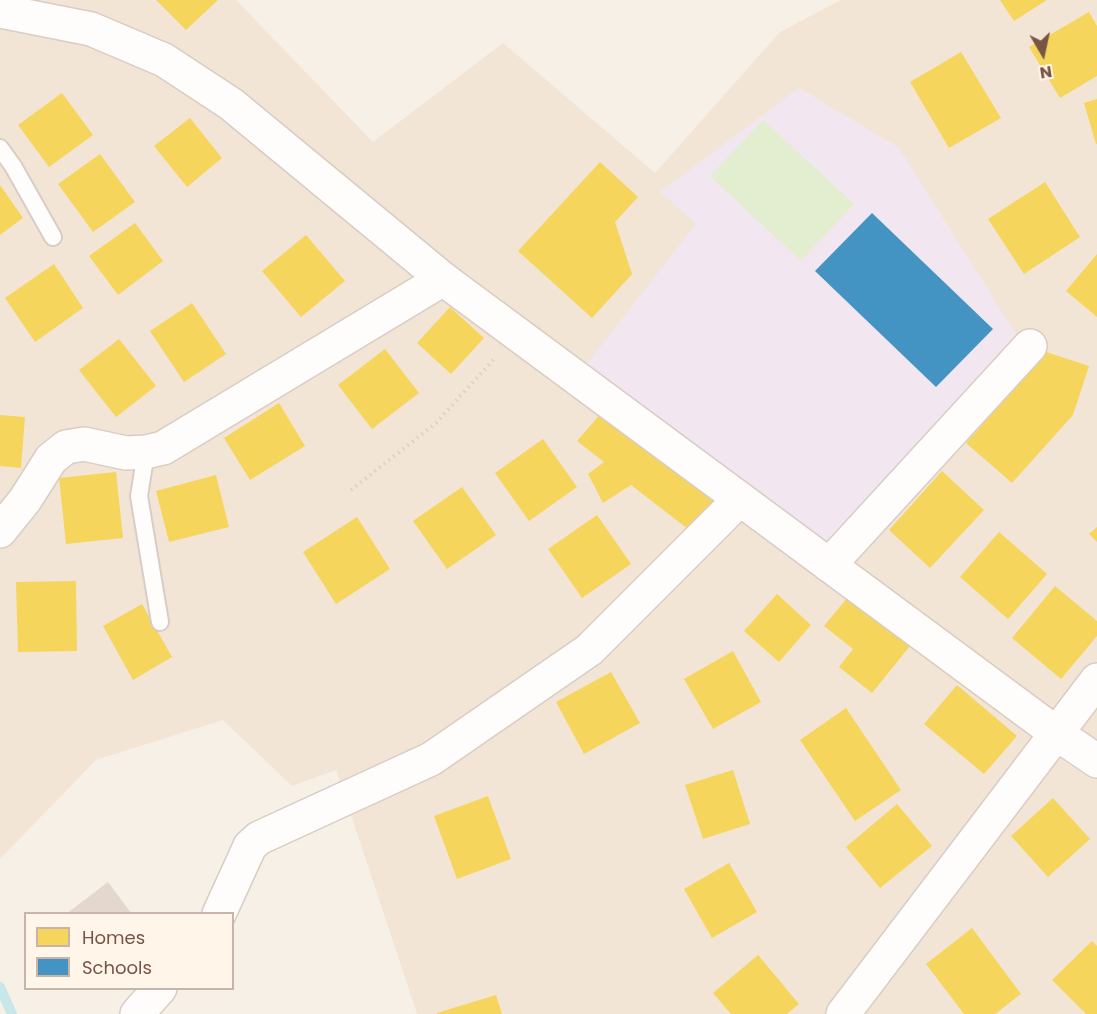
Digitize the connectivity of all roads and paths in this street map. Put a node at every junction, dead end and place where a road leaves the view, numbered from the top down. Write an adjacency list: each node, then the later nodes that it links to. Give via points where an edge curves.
1 (0, 11): 4 (street, via 91,29 164,60 231,104)
2 (0, 148): 3 (lane)
3 (53, 237)
4 (443, 279): 5 (street); 7 (street, via 163,447)
5 (517, 334): 8 (path, via 436,423); 9 (street)
6 (1030, 346): 11 (street)
7 (146, 453): 10 (street, via 84,444 66,447 51,459); 12 (lane, via 139,496)
8 (351, 490)
9 (740, 499): 11 (street); 16 (street, via 589,650 431,759 259,838 250,846)
10 (0, 531)
11 (829, 565): 14 (street)
12 (160, 622)
13 (1097, 680): 14 (street)
14 (1056, 733): 15 (street); 19 (street)
15 (1097, 761)
16 (220, 912)
17 (158, 990): 18 (street)
18 (137, 1014)
19 (843, 1014)

